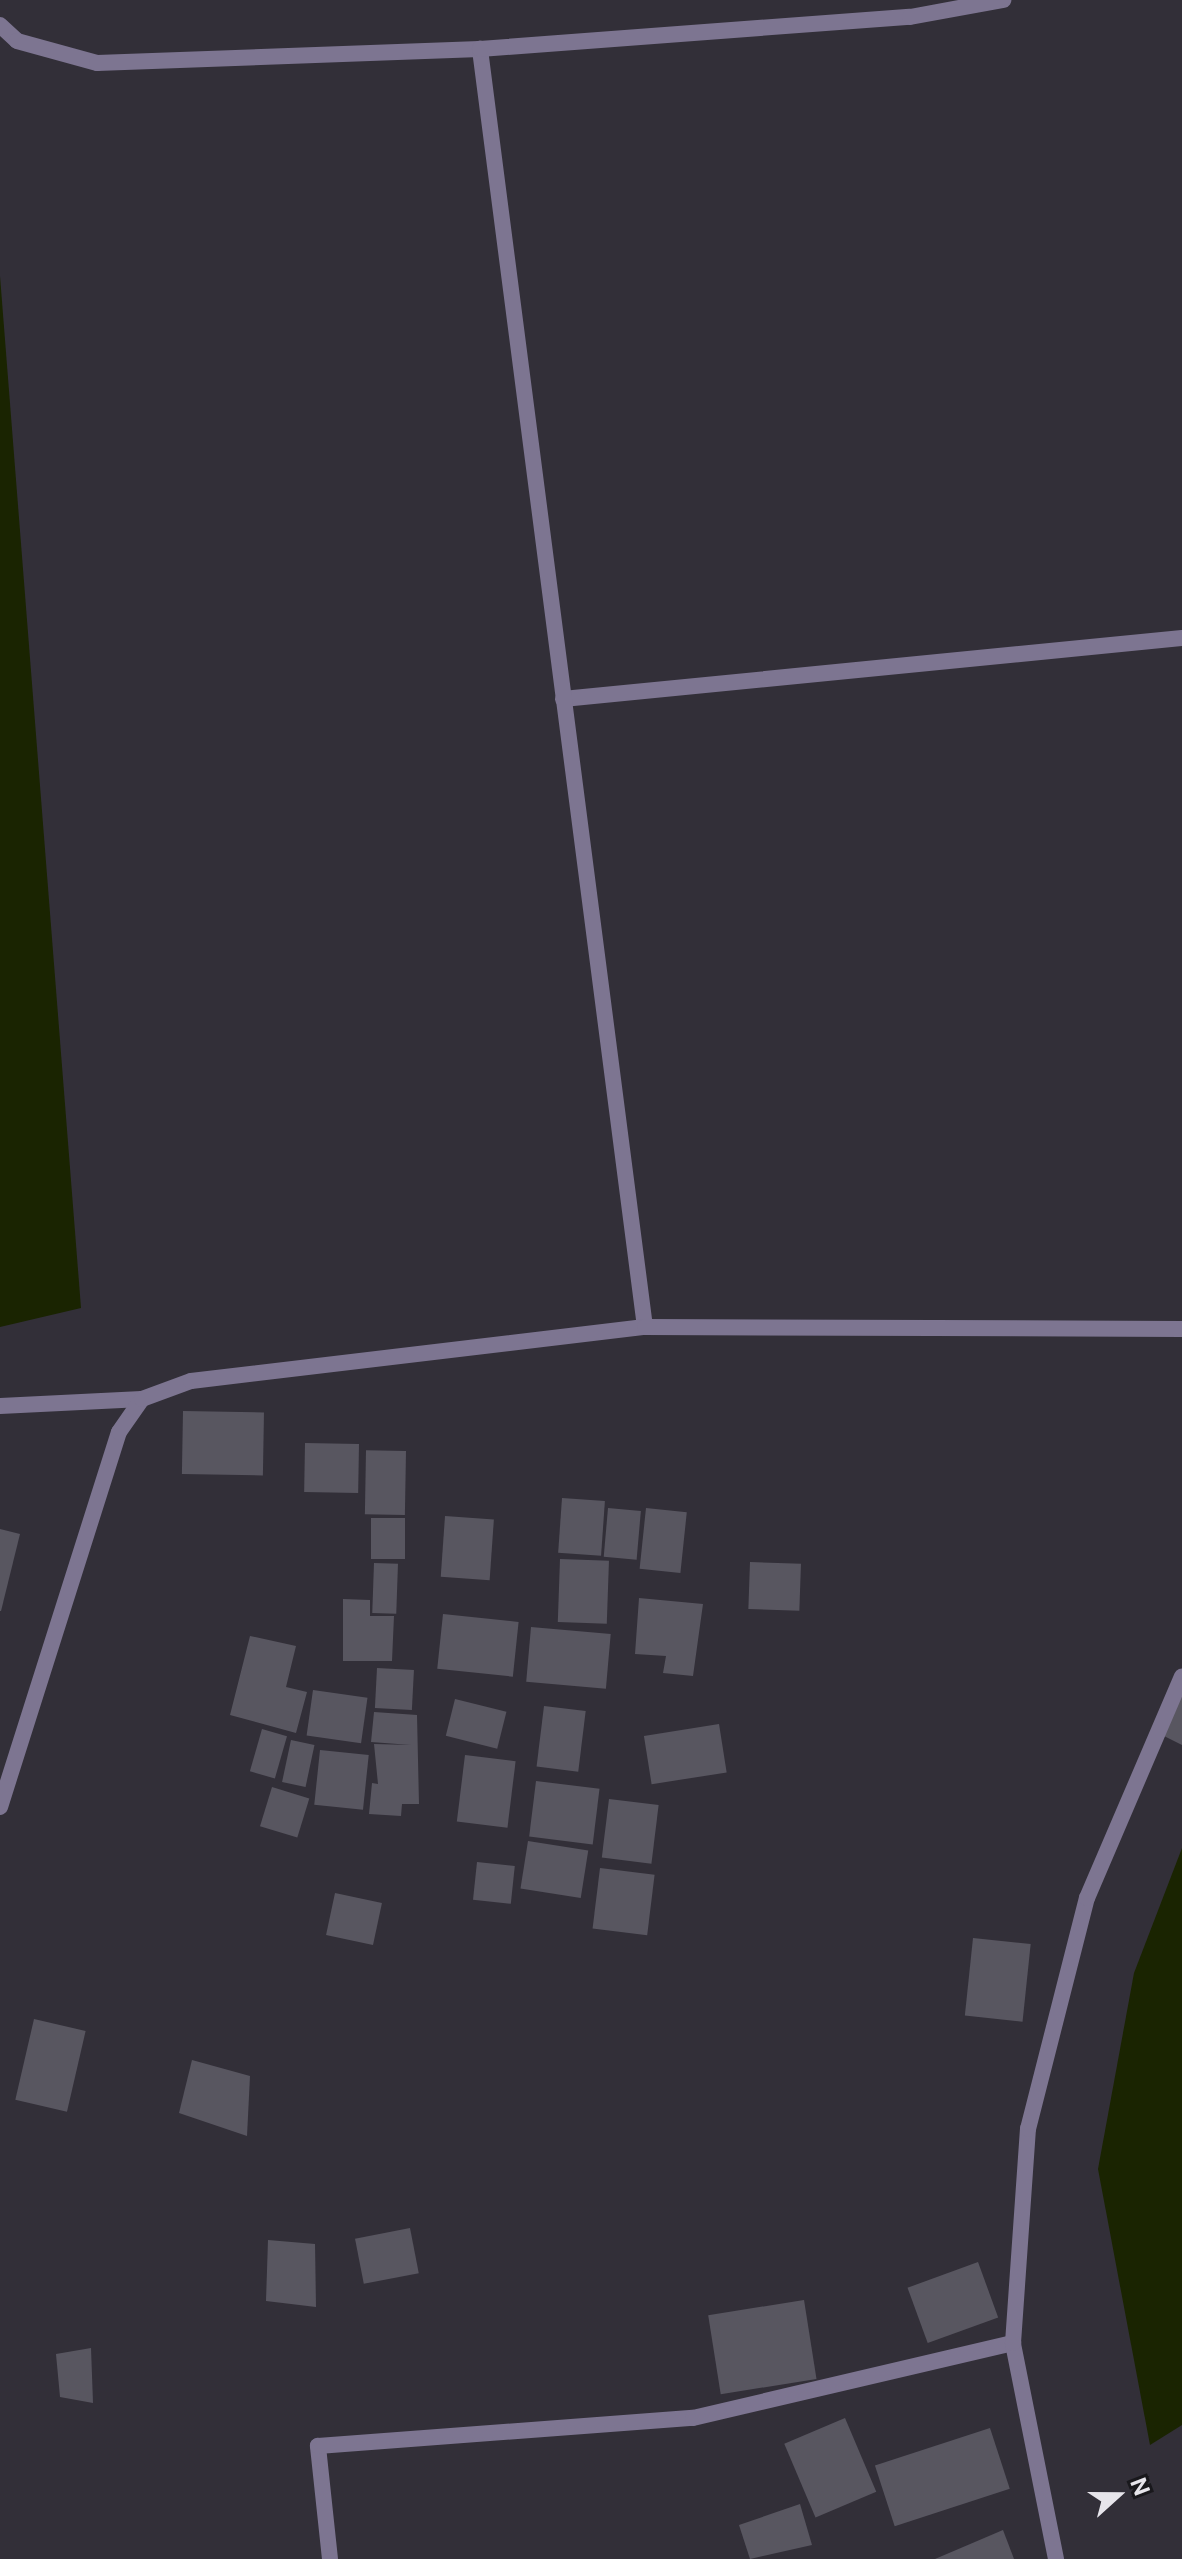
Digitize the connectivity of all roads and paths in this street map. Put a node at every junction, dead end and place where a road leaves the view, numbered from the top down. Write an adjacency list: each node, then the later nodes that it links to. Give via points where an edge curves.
1 (1003, 0): 3 (street, via 910,17)
2 (0, 25): 3 (street, via 17,41 97,63)
3 (480, 49): 5 (street)
4 (1182, 638): 5 (street)
5 (563, 699): 6 (street)
6 (645, 1327): 7 (street); 8 (street, via 191,1381)
7 (1182, 1329)
8 (142, 1399): 9 (street); 11 (street, via 119,1432)
9 (0, 1406)
10 (1182, 1676): 12 (street, via 1087,1898 1032,2114)
11 (0, 1807)
12 (1013, 2343): 13 (street, via 693,2418 318,2446); 14 (street)
13 (330, 2559)
14 (1056, 2559)

